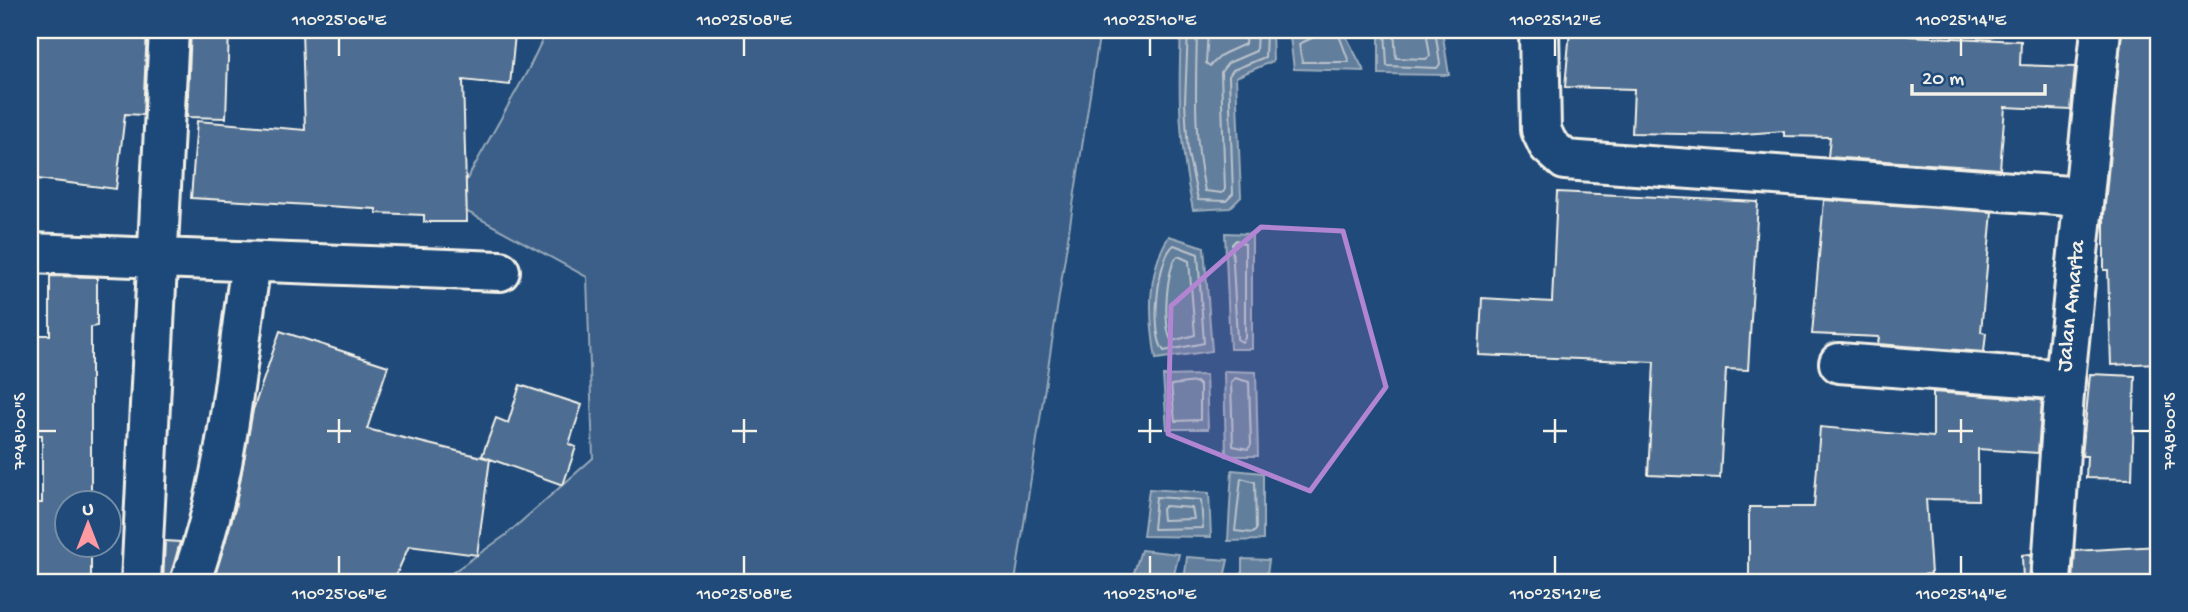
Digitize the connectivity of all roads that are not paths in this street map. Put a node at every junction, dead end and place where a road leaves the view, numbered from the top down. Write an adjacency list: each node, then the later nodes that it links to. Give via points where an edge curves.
1 (169, 30): 6 (street)
2 (1539, 30): 4 (street, via 1541,130 1548,145 1565,160)
3 (2101, 30): 4 (street, Jalan Amarta)
4 (2084, 197): 10 (street, Jalan Amarta)
5 (30, 253): 6 (street)
6 (156, 257): 7 (street); 11 (street)
7 (251, 262): 8 (street); 12 (street, via 220,467 204,546)
8 (500, 271)
9 (1839, 363): 10 (street)
10 (2064, 380): 13 (street, Jalan Amarta)
11 (141, 582)
12 (190, 582)
13 (2050, 582)

